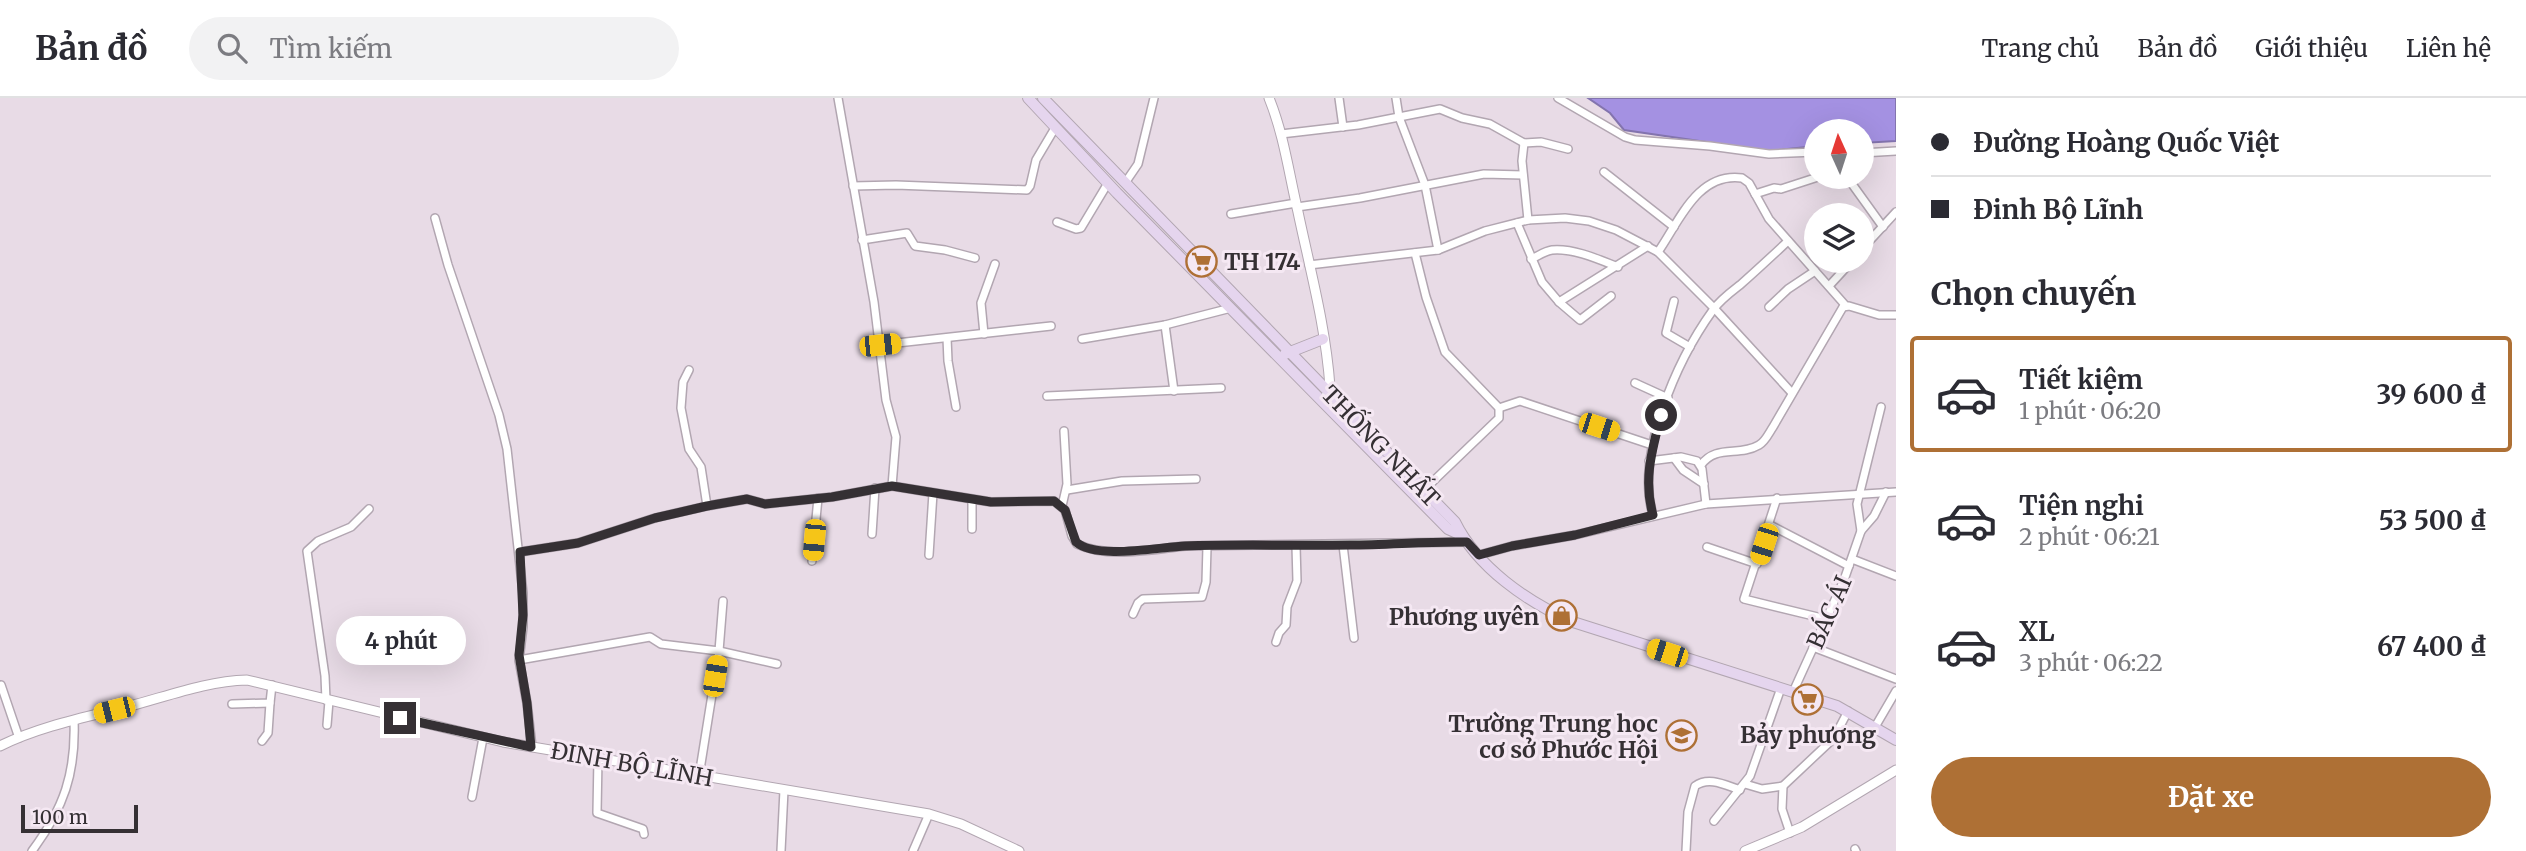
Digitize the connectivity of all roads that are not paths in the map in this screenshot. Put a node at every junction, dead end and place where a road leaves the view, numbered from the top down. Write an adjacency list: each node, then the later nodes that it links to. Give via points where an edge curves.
1 (838, 98): 24 (street)
2 (1028, 98): 11 (main road, THỐNG NHẤT)
3 (1043, 98): 22 (main road, THỐNG NHẤT)
4 (1154, 98): 22 (street, via 1138,164)
5 (1269, 98): 12 (street)
6 (1339, 98): 10 (street)
7 (1396, 98): 9 (street)
8 (1558, 98): 16 (street, via 1635,140 1769,154)
9 (1399, 117): 10 (street); 13 (street, via 1444,109 1490,124); 23 (street)
10 (1343, 127): 12 (street)
11 (1055, 128): 21 (main road, THỐNG NHẤT); 24 (street, via 1036,159 1027,190)
12 (1281, 134): 28 (street)
13 (1524, 143): 14 (street); 19 (street)
14 (1567, 149)
15 (1896, 152): 17 (street)
16 (1804, 153)
17 (1874, 153)
18 (1604, 172): 36 (street)
19 (1523, 175): 23 (street, via 1494,173); 33 (street)
20 (1804, 182): 26 (street)
21 (1108, 183): 29 (main road, THỐNG NHẤT); 34 (street, via 1081,228)
22 (1125, 183): 27 (main road, THỐNG NHẤT)
23 (1425, 185): 28 (street); 42 (street)
24 (853, 186): 39 (street)
25 (1856, 189): 37 (street)
26 (1755, 194): 36 (street, via 1742,178 1712,183 1689,203); 40 (street)
27 (1143, 202): 29 (main road); 71 (main road, THỐNG NHẤT)
28 (1296, 205): 31 (street); 49 (street)
29 (1134, 210): 60 (main road, THỐNG NHẤT)
30 (1896, 212): 37 (street)
31 (1231, 214)
32 (435, 218): 117 (street, via 499,415 509,457)
33 (1528, 220): 35 (street); 41 (street, via 1589,221)
34 (1057, 222)
35 (1517, 223): 42 (street, via 1485,230); 46 (street)
36 (1674, 227): 43 (street)
37 (1883, 227): 38 (street)
38 (1874, 236)
39 (862, 240): 45 (street, via 906,233 915,246); 69 (street)
40 (1788, 241): 47 (street); 61 (street)
41 (1648, 246): 43 (street); 50 (street)
42 (1438, 250): 44 (street)
43 (1658, 252): 61 (street)
44 (1415, 253): 49 (street); 84 (street, via 1445,352)
45 (975, 258)
46 (1531, 259): 50 (street, via 1560,250); 57 (street)
47 (1804, 259)
48 (995, 264): 65 (street, via 981,303)
49 (1309, 265): 68 (street)
50 (1618, 267): 57 (street)
51 (1812, 273): 59 (street)
52 (1817, 273): 54 (street)
53 (1841, 273): 54 (street)
54 (1829, 286): 58 (street)
55 (1611, 296): 57 (street, via 1580,320)
56 (1674, 300): 70 (street, via 1666,332)
57 (1559, 302)
58 (1846, 306): 62 (street); 78 (street)
59 (1769, 307)
60 (1231, 308): 63 (street); 72 (main road, THỐNG NHẤT)
61 (1714, 308): 70 (street); 78 (street)
62 (1896, 315)
63 (1165, 325): 67 (street); 76 (street)
64 (1051, 326): 65 (street)
65 (984, 334): 66 (street)
66 (947, 338): 69 (street); 82 (street)
67 (1082, 339)
68 (1323, 339): 71 (main road); 77 (street)
69 (880, 345): 92 (street, via 897,443)
70 (1690, 347): 80 (street)
71 (1289, 351): 72 (main road); 77 (main road, THỐNG NHẤT)
72 (1279, 357): 81 (main road, THỐNG NHẤT)
73 (689, 370): 104 (street, via 681,408 689,449 701,467)
74 (1635, 383): 80 (street)
75 (1221, 388): 76 (street)
76 (1174, 391): 79 (street)
77 (1330, 392): 81 (street); 95 (main road, THỐNG NHẤT)
78 (1792, 393): 89 (street, via 1760,445 1718,452)
79 (1047, 396)
80 (1668, 398): 86 (street)
81 (1321, 401): 112 (main road, THỐNG NHẤT, via 1448,529)
82 (956, 407)
83 (1881, 407): 99 (street, BÁC ÁI)
84 (1499, 408): 86 (street, via 1520,401); 95 (street, via 1499,418)
85 (1065, 431): 94 (street)
86 (1652, 445): 88 (street)
87 (1674, 458): 88 (street); 89 (street, via 1692,458); 91 (street)
88 (1649, 461): 107 (street)
89 (1701, 465): 91 (street)
90 (1196, 479): 94 (street, via 1122,481)
91 (1704, 484): 103 (street)
92 (892, 486): 93 (street); 98 (street)
93 (875, 488): 100 (street); 111 (street)
94 (1067, 490): 105 (street)
95 (1424, 490): 112 (main road, THỐNG NHẤT, via 1455,522)
96 (1886, 492): 97 (street); 99 (street); 110 (street, BÁC ÁI)
97 (1896, 492)
98 (933, 493): 101 (street); 118 (street)
99 (1859, 493): 102 (street); 110 (street, BÁC ÁI)
100 (818, 498): 104 (street, via 765,504 747,499); 120 (street)
101 (972, 499): 105 (street, via 1050,501); 109 (street)
102 (1777, 499): 103 (street); 108 (street)
103 (1706, 503): 107 (street)
104 (707, 506): 117 (street, via 578,543)
105 (1062, 506): 115 (street, via 1074,539 1084,547 1137,552)
106 (369, 509): 139 (street, via 351,527 318,541 307,551)
107 (1653, 515): 119 (street)
108 (1770, 524): 121 (street); 122 (street)
109 (972, 529)
110 (1861, 531): 121 (street, BÁC ÁI)
111 (872, 534)
112 (1464, 539): 113 (street); 119 (main road)
113 (1343, 545): 114 (street); 127 (street)
114 (1296, 546): 115 (street); 128 (street, via 1297,581 1286,625)
115 (1207, 547): 125 (street, via 1202,597 1143,598)
116 (1707, 547): 122 (street)
117 (520, 552): 131 (street, via 523,615)
118 (929, 555)
119 (1479, 555): 136 (main road, via 1507,582 1573,622)
120 (812, 561)
121 (1850, 563): 123 (street); 126 (street, BÁC ÁI)
122 (1757, 564): 126 (street, via 1744,599)
123 (1896, 576)
124 (723, 601): 130 (street)
125 (1133, 614)
126 (1826, 619): 129 (street, BÁC ÁI)
127 (1354, 638)
128 (1276, 642)
129 (1813, 647): 133 (street); 138 (street, BÁC ÁI)
130 (719, 651): 131 (street, via 661,645 650,637); 132 (street); 154 (street)
131 (519, 660): 151 (street)
132 (777, 664)
133 (1896, 679)
134 (1, 685): 146 (street)
135 (272, 685): 139 (street, ĐINH BỘ LĨNH); 140 (street); 143 (street, ĐINH BỘ LĨNH, via 247,680 220,683)
136 (1780, 688): 138 (main road); 156 (street, via 1755,766)
137 (1896, 691): 145 (street)
138 (1793, 692): 142 (main road)
139 (328, 701): 144 (street); 147 (street, ĐINH BỘ LĨNH)
140 (271, 703): 141 (street); 149 (street, via 268,733)
141 (232, 704)
142 (1848, 711): 145 (main road); 155 (street, via 1834,738)
143 (74, 720): 146 (street, ĐINH BỘ LĨNH); 163 (street, via 75,753 68,786)
144 (327, 724)
145 (1875, 727): 148 (main road)
146 (19, 738): 150 (street, ĐINH BỘ LĨNH)
147 (483, 738): 151 (street, ĐINH BỘ LĨNH); 158 (street)
148 (1896, 740)
149 (262, 741)
150 (0, 746)
151 (531, 747): 152 (street, ĐINH BỘ LĨNH)
152 (598, 758): 154 (street, ĐINH BỘ LĨNH); 162 (street, via 597,813)
153 (1896, 770): 161 (street)
154 (699, 776): 157 (street, ĐINH BỘ LĨNH)
155 (1783, 786): 156 (street); 161 (street, via 1782,809)
156 (1742, 787): 160 (street); 167 (street, via 1709,781 1695,786)
157 (784, 790): 159 (street, ĐINH BỘ LĨNH); 164 (street)
158 (472, 797)
159 (929, 814): 165 (street); 166 (street, ĐINH BỘ LĨNH)
160 (1714, 821)
161 (1790, 833): 168 (street)
162 (645, 834)
163 (32, 851)
164 (781, 851)
165 (913, 851)
166 (1018, 851)
167 (1686, 851)
168 (1745, 851)

